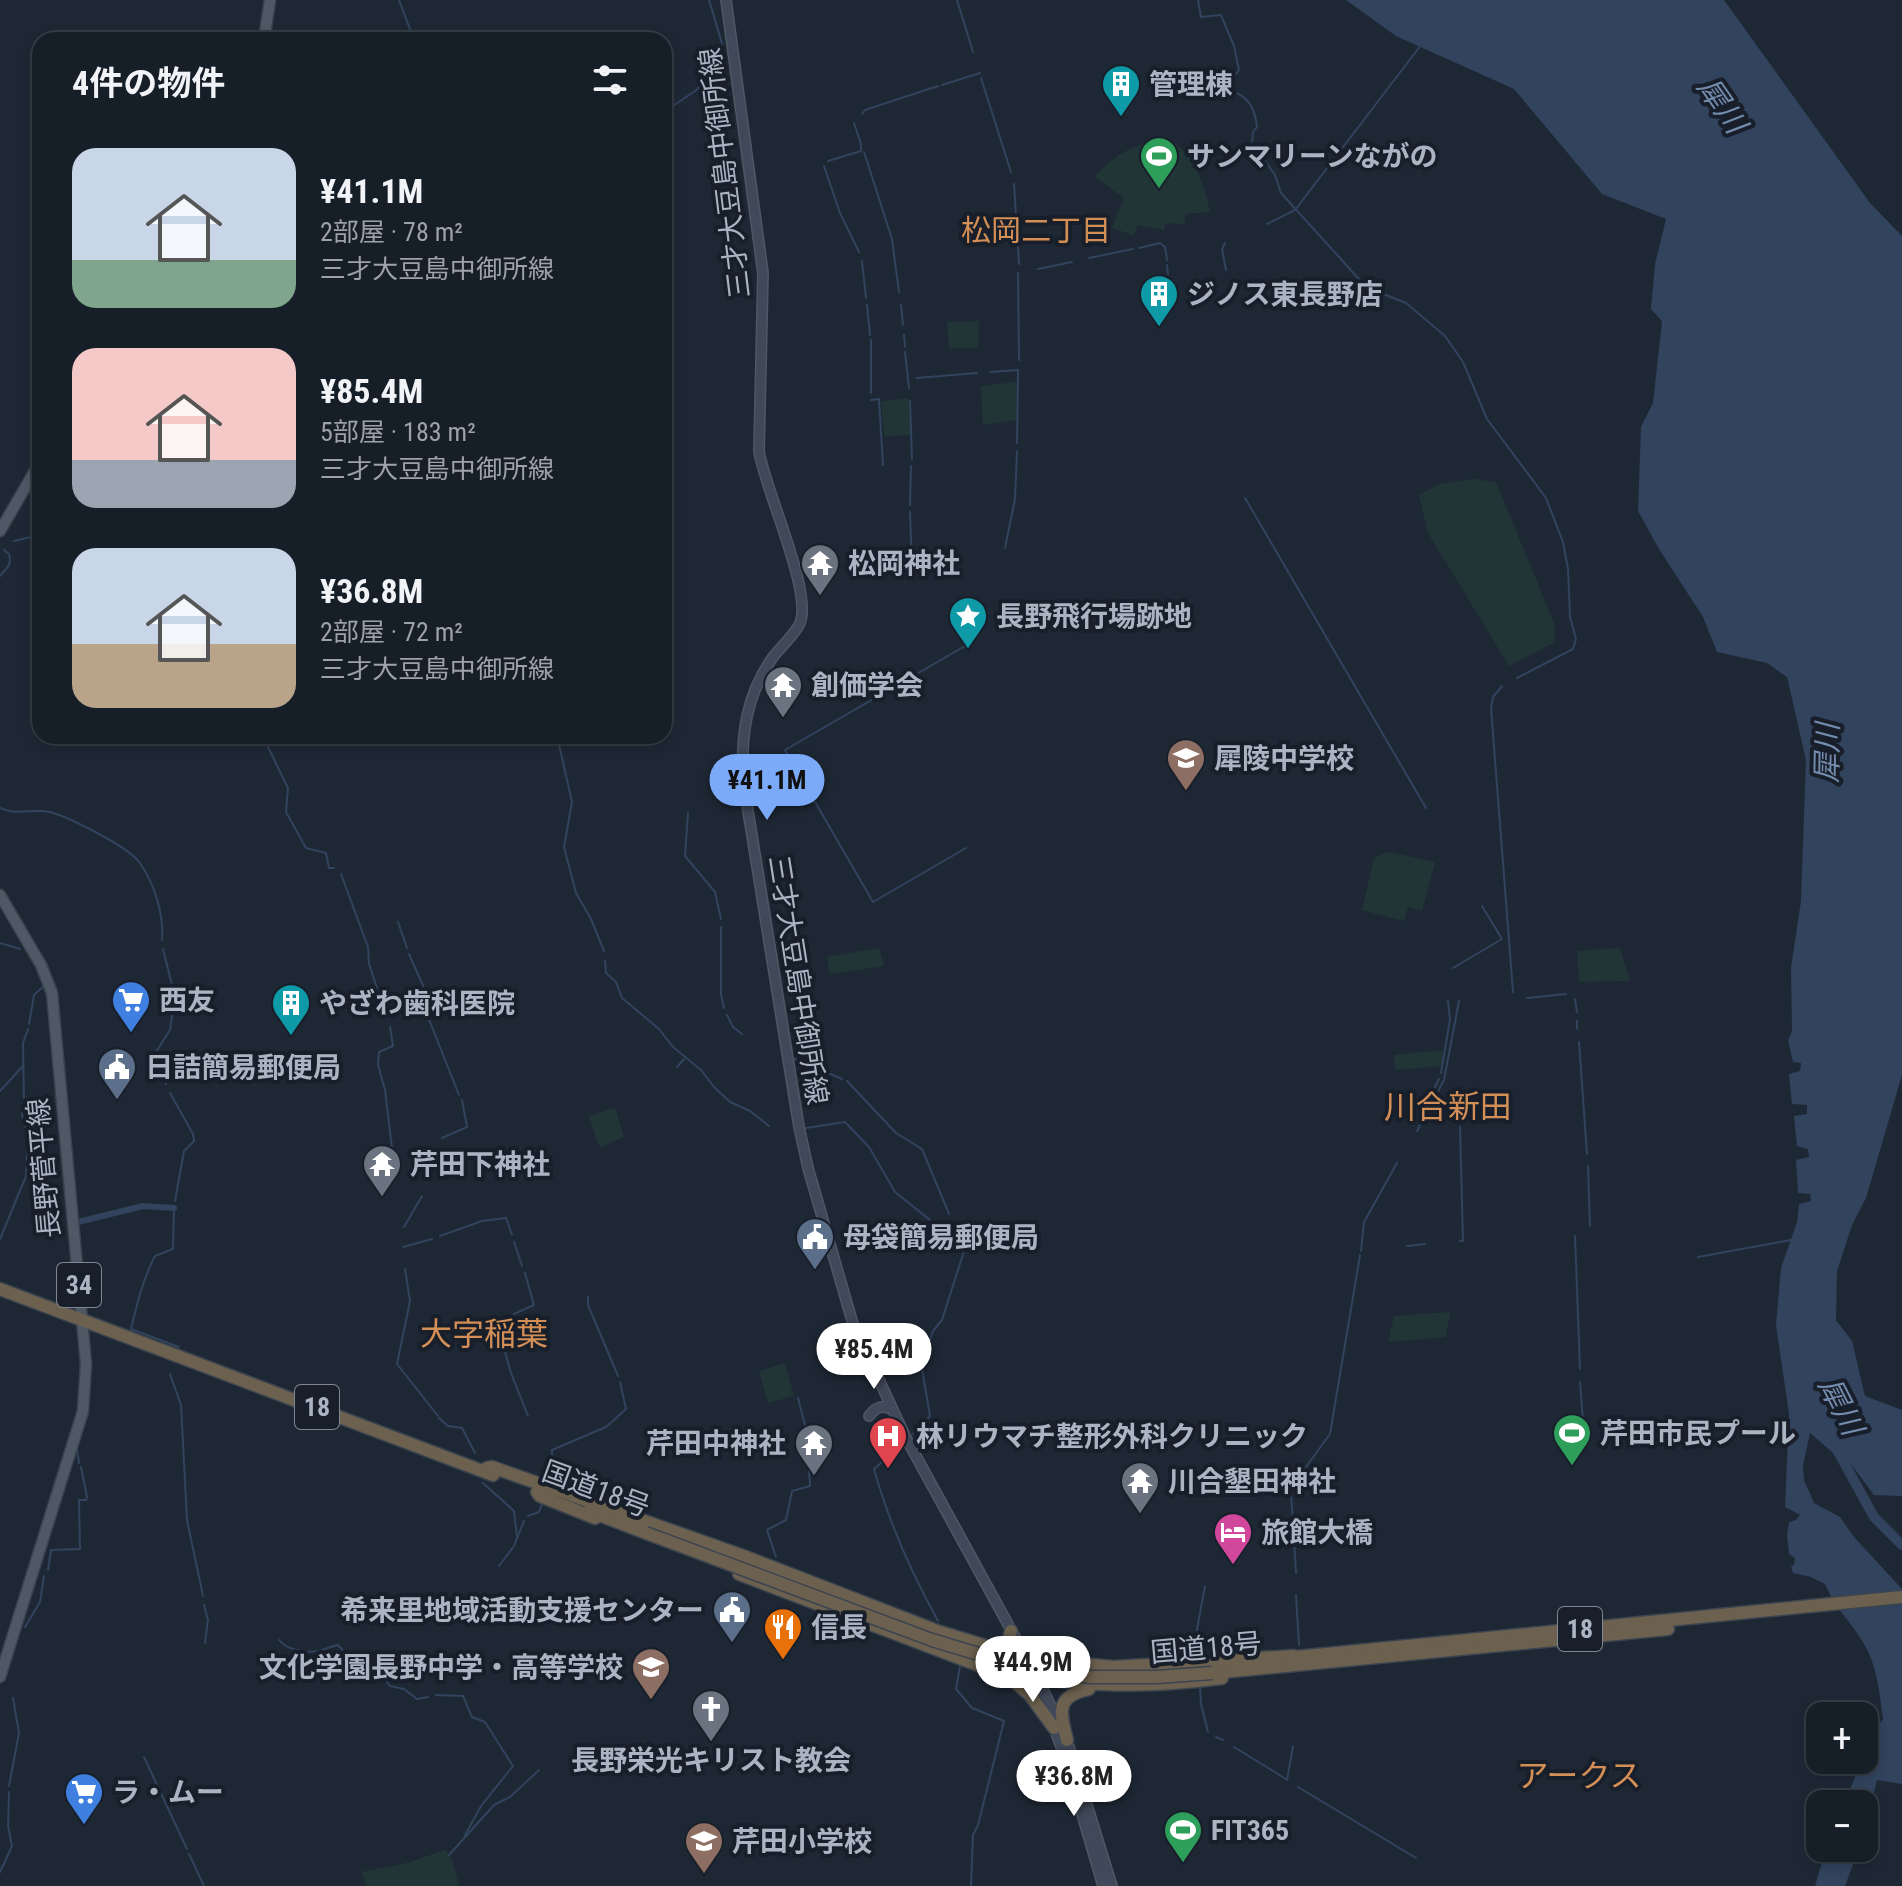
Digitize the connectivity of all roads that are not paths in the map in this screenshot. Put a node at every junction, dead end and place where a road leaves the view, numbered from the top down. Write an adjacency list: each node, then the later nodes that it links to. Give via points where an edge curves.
1 (270, 0): 3 (main road)
2 (726, 0): 9 (main road, 三才大豆島中御所線, via 763,273 757,420 761,470 784,526 801,603 800,623 755,686 742,751 743,780 808,1168 853,1324)
3 (265, 32)
4 (32, 476): 5 (main road)
5 (0, 531)
6 (0, 895): 8 (main road, 長野菅平線 / 34, via 52,993)
7 (0, 1289): 8 (highway, 国道18号 / 18)
8 (83, 1319): 11 (highway, 国道18号 / 18); 23 (main road, 長野菅平線 / 34, via 83,1411)
9 (892, 1409): 10 (main road, via 880,1406); 18 (main road, 三才大豆島中御所線)
10 (869, 1416)
11 (452, 1458): 12 (highway, 国道18号 / 18); 13 (highway, 国道18号 / 18)
12 (487, 1468): 14 (highway, 国道18号 / 18); 19 (highway, 18)
13 (537, 1492): 14 (highway, 国道18号 / 18); 22 (highway, 18, via 818,1606)
14 (646, 1531): 21 (highway, 国道18号 / 18, bridge, via 932,1640 1047,1673 1157,1677)
15 (1902, 1597): 17 (highway, 国道18号 / 18)
16 (1902, 1605): 17 (highway, 国道18号 / 18)
17 (1730, 1618): 21 (highway, 国道18号 / 18)
18 (1011, 1631): 19 (highway, via 1007,1647); 20 (main road, 三才大豆島中御所線)
19 (999, 1650): 20 (highway, 18)
20 (1025, 1656): 21 (highway, 18, via 1114,1667); 24 (main road, 三才大豆島中御所線)
21 (1291, 1662): 25 (highway, 18, via 1172,1683)
22 (991, 1669): 24 (highway, 18); 26 (highway, 18, via 1030,1695)
23 (0, 1677)
24 (1035, 1678): 25 (highway, 18); 26 (main road, 三才大豆島中御所線); 27 (main road, 三才大豆島中御所線)
25 (1104, 1686): 27 (highway, 18, via 1068,1696 1061,1713)
26 (1054, 1728): 28 (main road, 三才大豆島中御所線)
27 (1067, 1740): 29 (main road, 三才大豆島中御所線)
28 (1103, 1886)
29 (1112, 1886)

